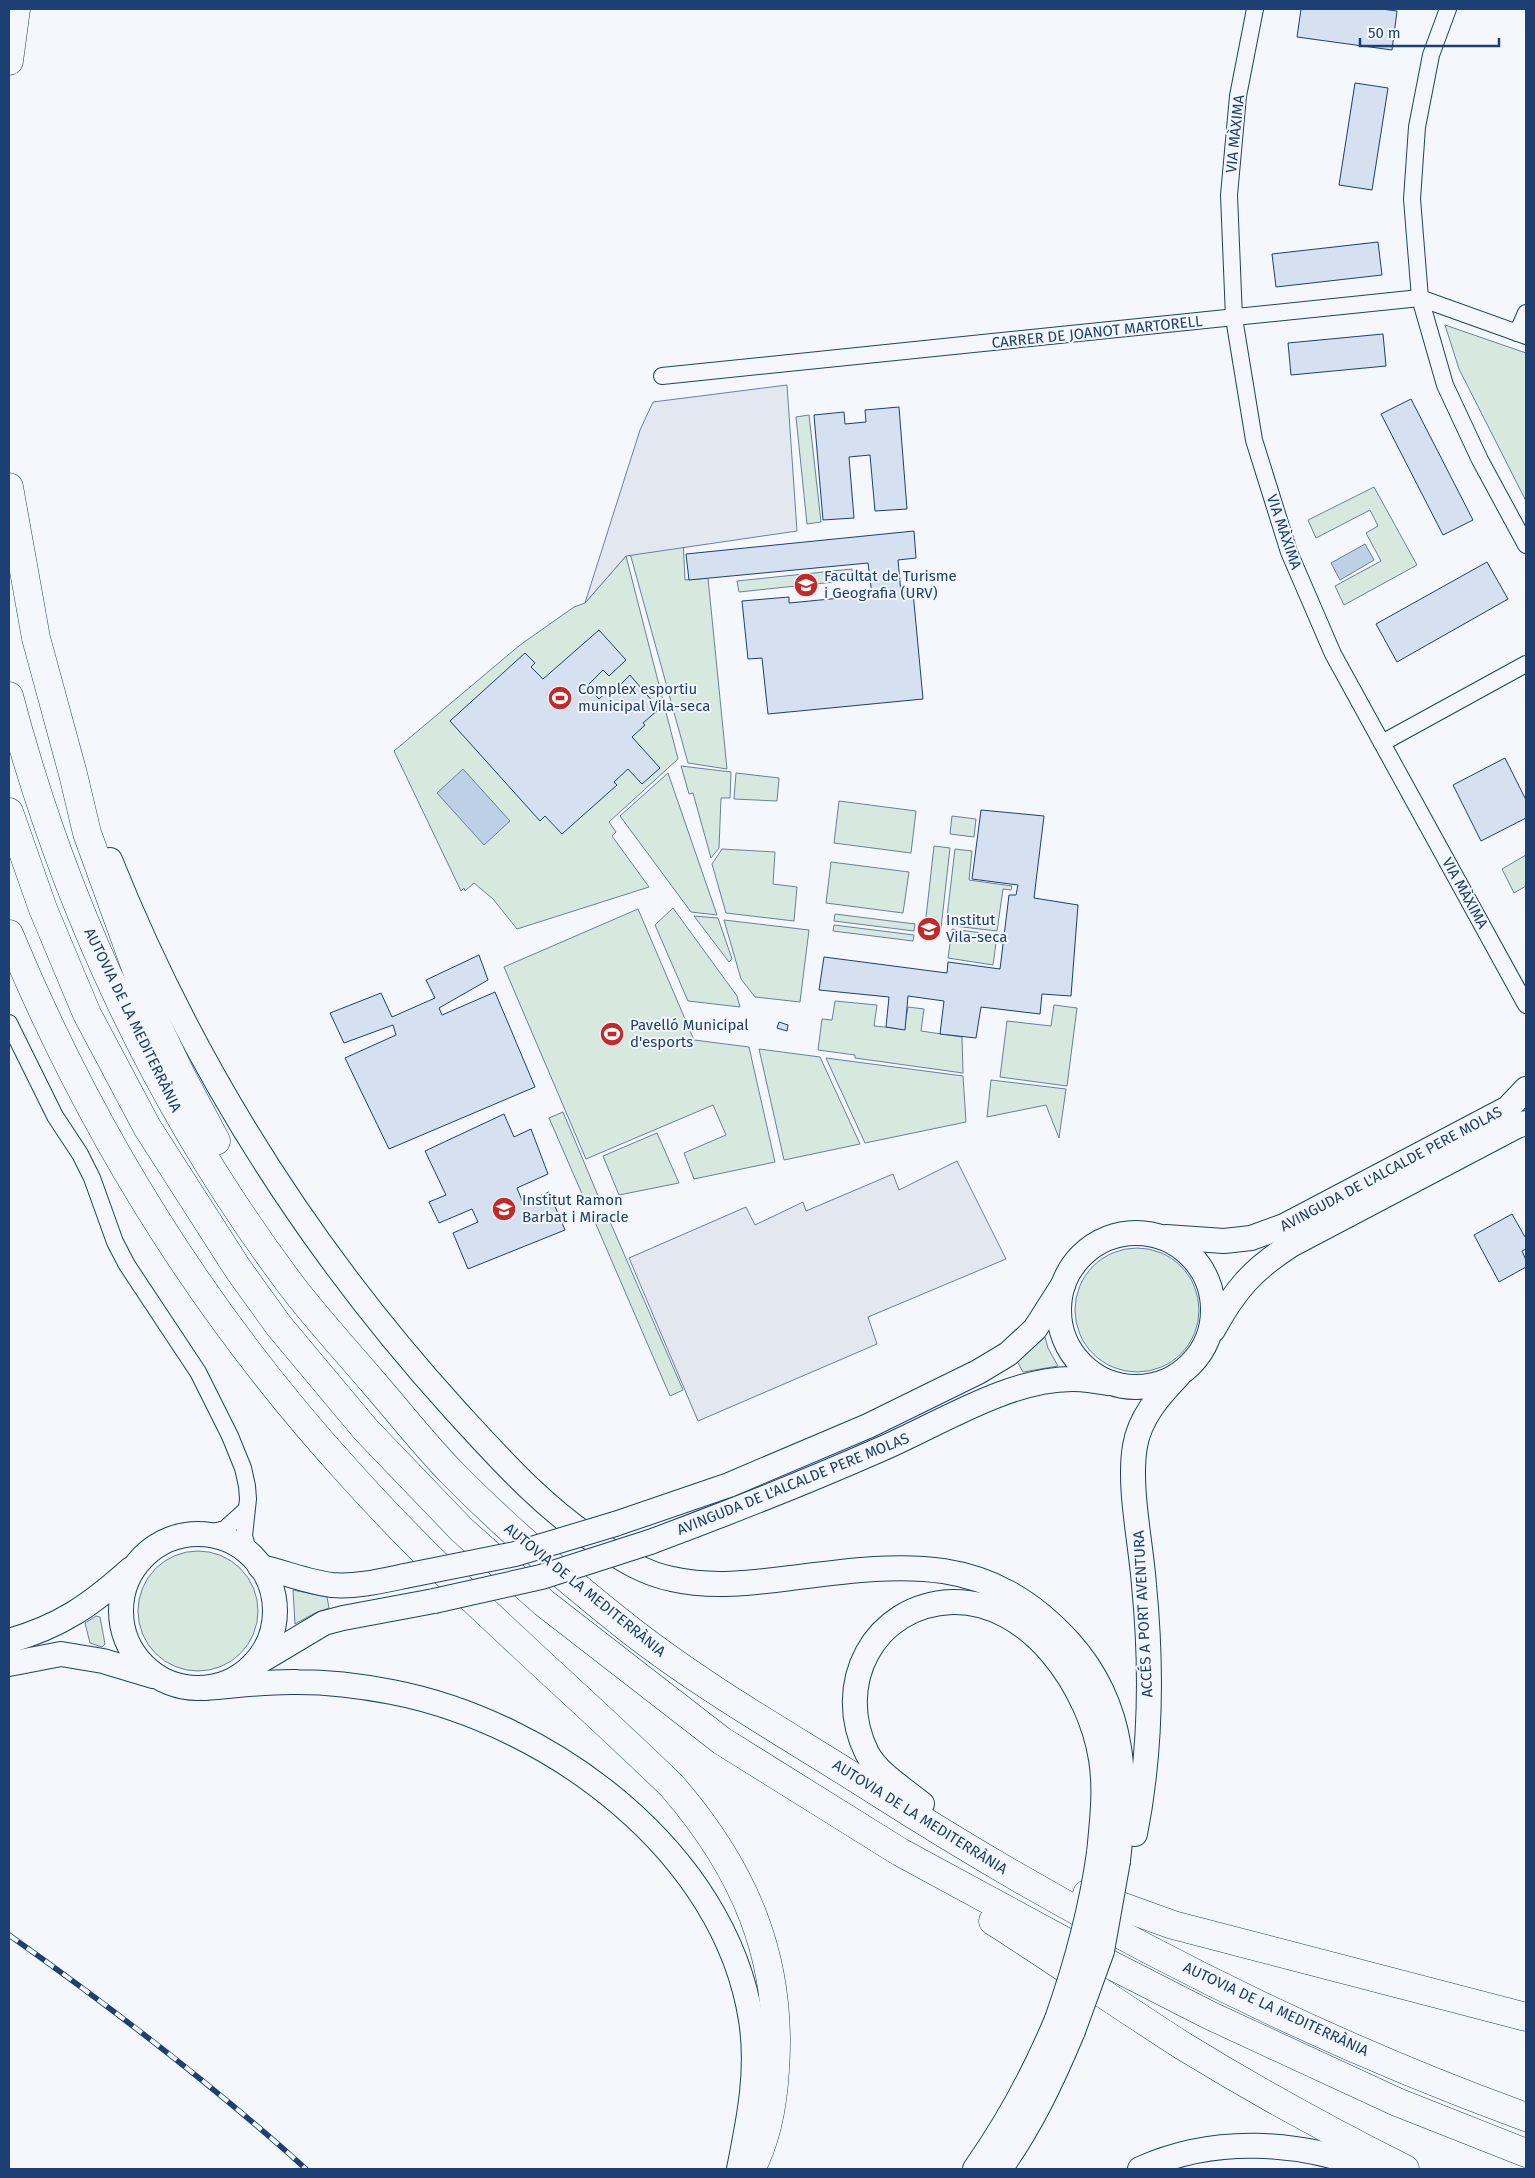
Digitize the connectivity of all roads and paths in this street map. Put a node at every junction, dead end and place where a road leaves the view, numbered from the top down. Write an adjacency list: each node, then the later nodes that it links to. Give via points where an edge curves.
1 (16, 9): 4 (highway)
2 (1255, 9): 7 (street, VIA MÀXIMA, via 1238,96 1229,195)
3 (1448, 9): 5 (street, via 1431,54 1417,127 1412,199)
4 (9, 61)
5 (1420, 298): 7 (street, CARRER DE JOANOT MARTORELL); 8 (street, CARRER DE JOANOT MARTORELL); 11 (street, via 1444,385)
6 (1526, 313): 8 (street)
7 (1234, 318): 9 (street, CARRER DE JOANOT MARTORELL); 14 (street, VIA MÀXIMA, via 1254,440 1289,552 1333,654)
8 (1522, 334)
9 (662, 376)
10 (9, 487): 15 (highway, via 36,638)
11 (1526, 545)
12 (1526, 664): 14 (street)
13 (9, 696): 26 (highway, AUTOVIA DE LA MEDITERRÀNIA, via 62,864 88,929 146,1054 180,1116 249,1227)
14 (1382, 743): 19 (street, VIA MÀXIMA)
15 (73, 774): 26 (highway, via 87,833 155,1021 204,1120 278,1247); 42 (street, via 167,990 221,1091 268,1169 357,1296 422,1374 526,1486 599,1544 643,1570 670,1579 722,1584 873,1568 941,1569 1008,1593 1031,1606 1053,1624 1089,1667 1111,1710 1124,1778 1122,1822)
16 (9, 812): 20 (highway)
17 (9, 866): 20 (highway, via 61,986)
18 (9, 934): 48 (highway, via 53,1035 114,1152 185,1266 264,1373 312,1432 396,1524 672,1786 719,1846 752,1911 771,1980 776,2017 777,2049 771,2106 760,2153)
19 (1526, 1004)
20 (87, 1014): 41 (highway, via 147,1127 238,1269 322,1378 415,1482 462,1530 605,1652 722,1740)
21 (9, 1023): 30 (street, via 55,1116 92,1178 127,1265 198,1372 230,1436 247,1486)
22 (1526, 1089): 24 (street, AVINGUDA DE L'ALCALDE PERE MOLAS, via 1508,1108 1284,1226 1251,1238 1194,1240)
23 (1526, 1122): 27 (street, AVINGUDA DE L'ALCALDE PERE MOLAS, via 1291,1245 1264,1263 1227,1304)
24 (1159, 1236): 25 (street, via 1136,1232 1112,1236 1091,1247 1074,1263); 27 (street, via 1182,1247 1199,1265 1210,1288 1213,1313)
25 (1063, 1285): 29 (street, via 1058,1308 1062,1332 1072,1353 1088,1371); 32 (street, AVINGUDA DE L'ALCALDE PERE MOLAS, bridge, via 1035,1329 1008,1354 978,1372 868,1426 729,1485 615,1524 515,1554 366,1584 315,1582)
26 (292, 1286): 39 (highway, AUTOVIA DE LA MEDITERRÀNIA, via 447,1469 500,1520 631,1631 684,1670)
27 (1208, 1338): 28 (street, via 1196,1359)
28 (1178, 1376): 29 (street, via 1156,1385 1132,1388); 42 (street, ACCÉS A PORT AVENTURA, via 1156,1398 1135,1444 1135,1490 1145,1586 1148,1682 1143,1774 1136,1826)
29 (1108, 1383): 36 (street, AVINGUDA DE L'ALCALDE PERE MOLAS, bridge, via 1074,1379 1042,1382 1012,1391 742,1508 650,1542 541,1577 324,1623)
30 (246, 1510): 31 (street, via 225,1529); 32 (street, via 244,1536)
31 (205, 1534): 32 (street, via 228,1541); 33 (street, via 190,1534 160,1544)
32 (254, 1560): 36 (street, via 269,1582 274,1618 263,1652)
33 (136, 1564): 34 (street, via 110,1589 72,1616); 37 (street, via 126,1583 122,1626 129,1647 142,1665)
34 (9, 1641)
35 (9, 1664): 37 (street, via 61,1654 127,1667)
36 (252, 1666): 38 (street, via 238,1678)
37 (159, 1678): 38 (street, via 188,1688)
38 (204, 1688): 47 (street, via 297,1682 331,1684 391,1692 452,1707 491,1722 546,1750 610,1794 665,1849 687,1877 735,1957 751,2019 754,2056 751,2114)
39 (851, 1775): 40 (highway, via 876,1776); 45 (highway, AUTOVIA DE LA MEDITERRÀNIA, via 958,1843 1190,1969 1360,2050)
40 (922, 1804): 42 (street, via 868,1755 856,1724 854,1690 858,1674 870,1647 890,1624 904,1615 934,1604 982,1606 1014,1620 1039,1640 1063,1668 1083,1702 1093,1725 1101,1760 1103,1799); 43 (highway, via 1074,1889 1173,1926)
41 (900, 1852): 46 (highway, via 1082,1951 1211,2016 1397,2102); 53 (highway, via 935,1884 1144,2021 1294,2111)
42 (1115, 1860): 44 (street, bridge, via 1086,1922 1070,1983); 44 (street, bridge, via 1102,1952)
43 (1526, 2017)
44 (1065, 2025): 49 (street); 50 (street, via 1054,2076 1036,2112)
45 (1526, 2117)
46 (1526, 2153)
47 (739, 2169)
48 (751, 2169)
49 (975, 2169)
50 (1000, 2169)
51 (1140, 2169): 52 (street, via 1183,2154 1247,2144 1322,2152)
52 (1374, 2169)
53 (1405, 2169)

